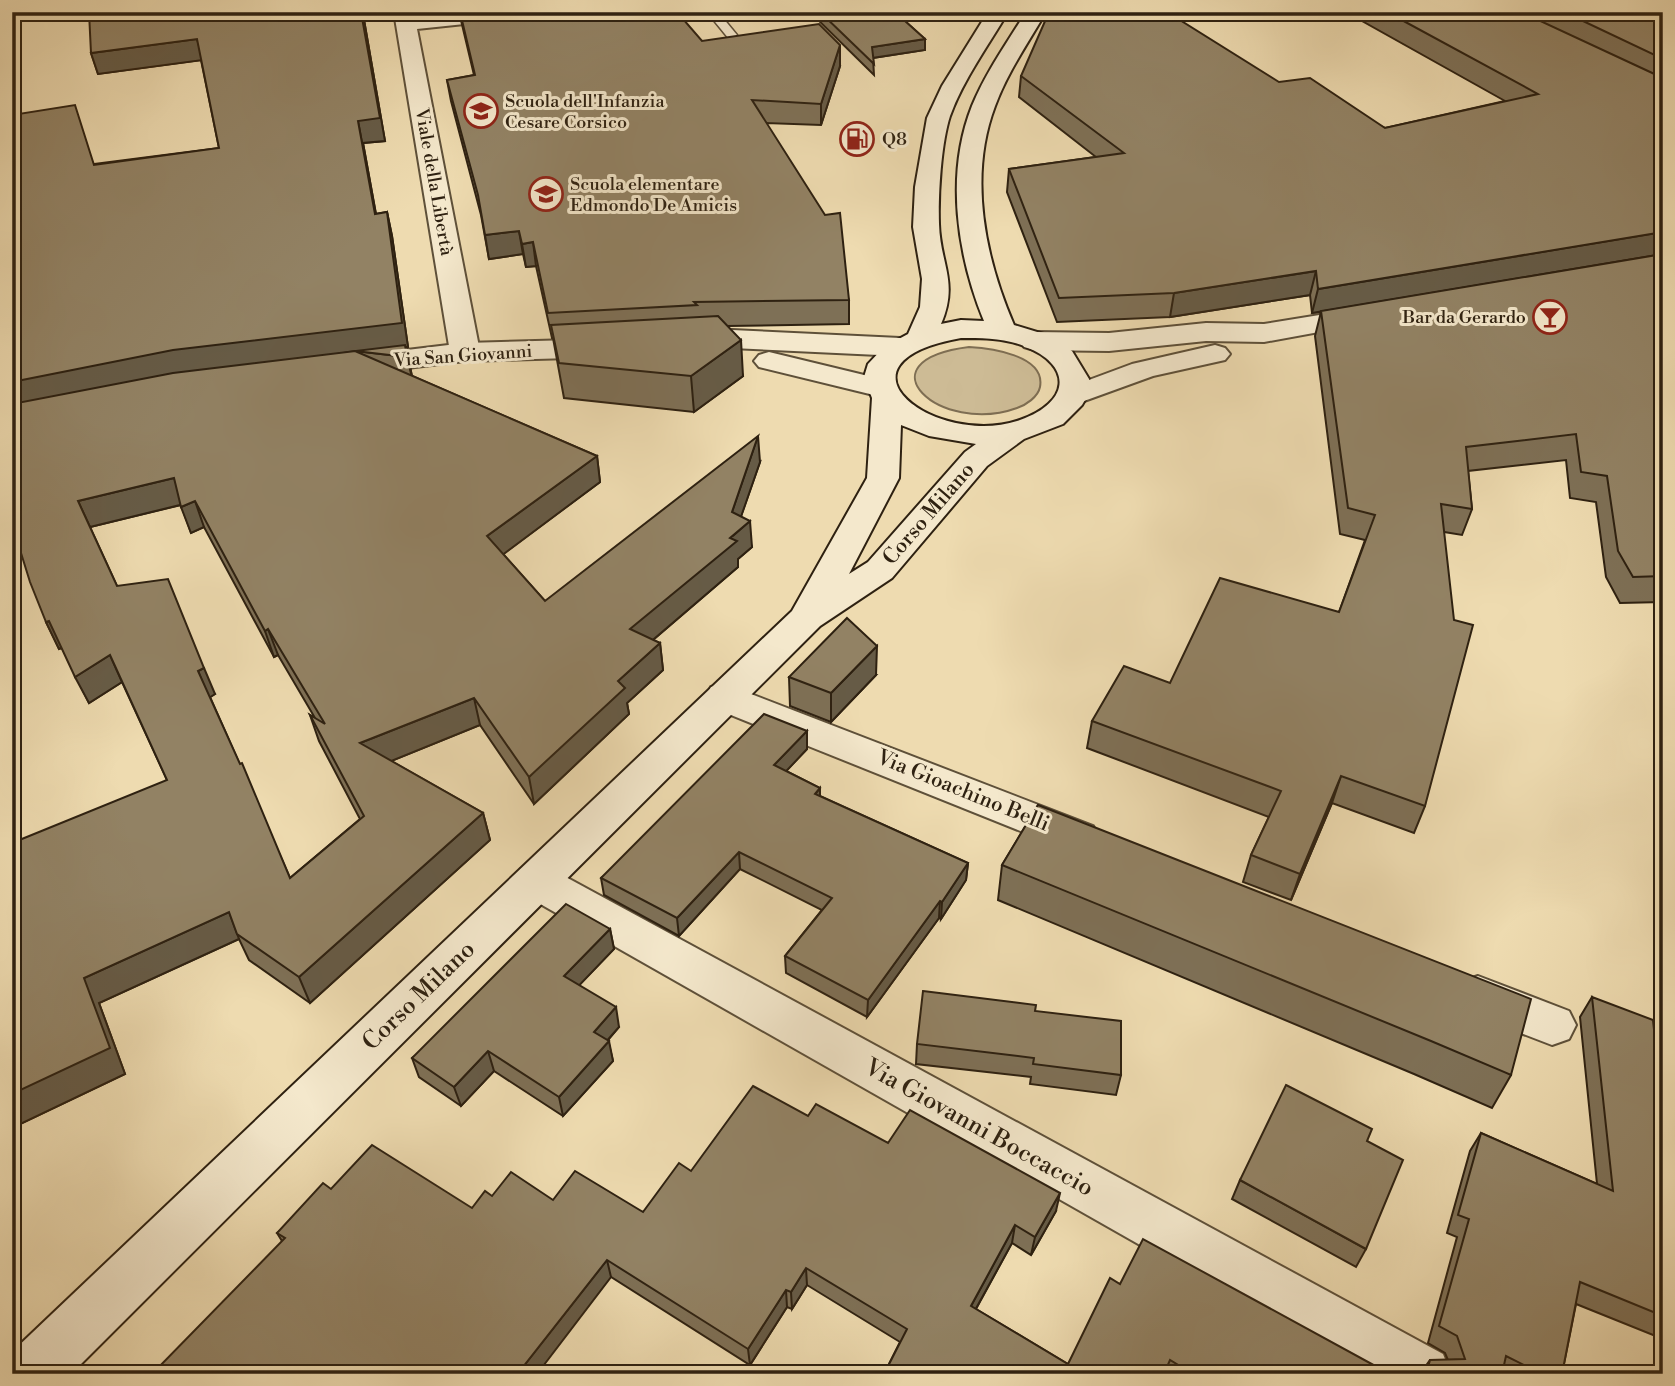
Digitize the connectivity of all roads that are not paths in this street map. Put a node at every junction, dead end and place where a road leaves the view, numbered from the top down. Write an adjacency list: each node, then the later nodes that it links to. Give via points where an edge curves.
1 (523, 12): 5 (main road)
2 (712, 12): 6 (lane)
3 (998, 12): 11 (main road, Corso Milano, via 938,118 926,227 936,279 934,307)
4 (1036, 12): 8 (main road, via 979,121 968,187 976,254)
5 (405, 18): 13 (main road, Viale della Libertà)
6 (733, 37)
7 (1401, 309): 9 (main road)
8 (1003, 332): 10 (main road, Via San Giovanni); 11 (main road, Via San Giovanni, via 961,329)
9 (1264, 333): 10 (main road, via 1206,332 1109,342); 16 (main road, via 1223,353 1147,369)
10 (1034, 341): 16 (main road, via 1068,365 1075,385)
11 (910, 342): 12 (main road, Via San Giovanni, via 732,340); 15 (main road, Corso Milano, via 883,366)
12 (645, 347): 13 (main road, Via San Giovanni); 15 (main road, Via San Giovanni, via 773,361)
13 (465, 352): 14 (main road, Via San Giovanni)
14 (330, 369)
15 (884, 393): 17 (main road, via 899,410 939,428 989,434); 18 (main road, Corso Milano, via 883,478)
16 (1073, 396): 17 (main road, via 1053,418)
17 (1014, 431): 18 (main road, Corso Milano, via 976,459 880,570)
18 (807, 618): 19 (main road, Corso Milano)
19 (725, 697): 20 (main road, Via Gioachino Belli); 21 (main road, Corso Milano)
20 (1112, 851)
21 (536, 881): 24 (main road, Corso Milano); 25 (main road, Via Giovanni Boccaccio)
22 (1448, 984): 23 (main road)
23 (1552, 1025)
24 (30, 1374)
25 (1423, 1374)

